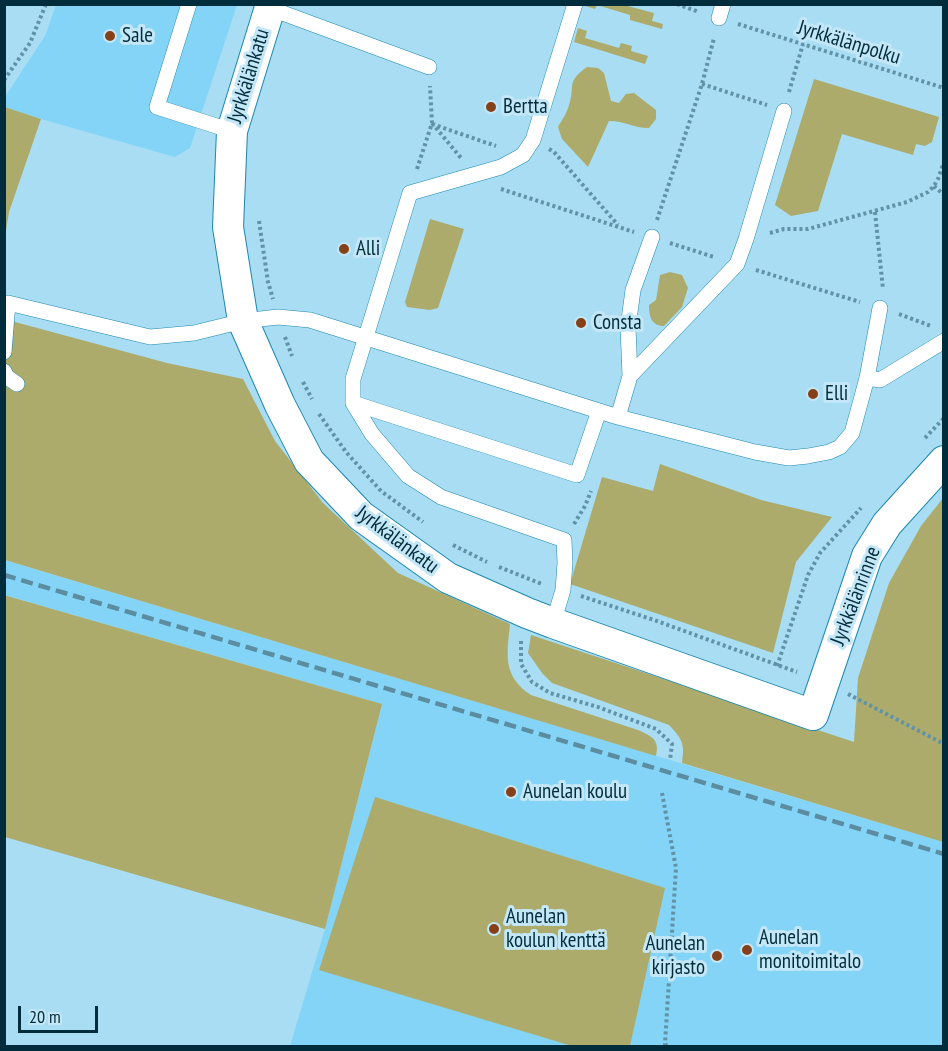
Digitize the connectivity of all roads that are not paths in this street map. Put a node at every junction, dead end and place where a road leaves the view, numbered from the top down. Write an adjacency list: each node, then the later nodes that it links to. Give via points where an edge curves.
1 (189, 4): 6 (lane, via 157,107)
2 (575, 4): 10 (lane, via 532,140 523,155 501,167 410,193)
3 (270, 6): 4 (lane); 6 (street, Jyrkkälänkatu)
4 (429, 67)
5 (784, 111): 14 (lane, via 737,264)
6 (232, 130): 9 (street, Jyrkkälänkatu, via 228,227)
7 (652, 237): 14 (lane, via 633,290 628,327)
8 (880, 308): 15 (lane)
9 (243, 321): 10 (lane, via 278,317 310,320); 12 (lane, via 194,333 150,337 8,303); 21 (street, Jyrkkälänkatu, via 309,461 362,516 448,578)
10 (366, 338): 17 (lane, via 353,379); 18 (lane)
11 (944, 341): 15 (lane, via 880,380)
12 (4, 352)
13 (4, 371): 16 (lane)
14 (630, 376): 19 (lane)
15 (867, 378): 19 (lane, via 852,433 840,447 808,456 789,458 756,452)
16 (17, 384)
17 (353, 403): 18 (lane, via 577,475); 21 (lane, via 372,434 408,476 441,497 564,540 562,590)
18 (599, 411): 19 (lane)
19 (618, 417)
20 (944, 461): 22 (street, Jyrkkälänrinne, via 887,524 867,556)
21 (540, 618): 22 (street, Jyrkkälänkatu)
22 (813, 715)

